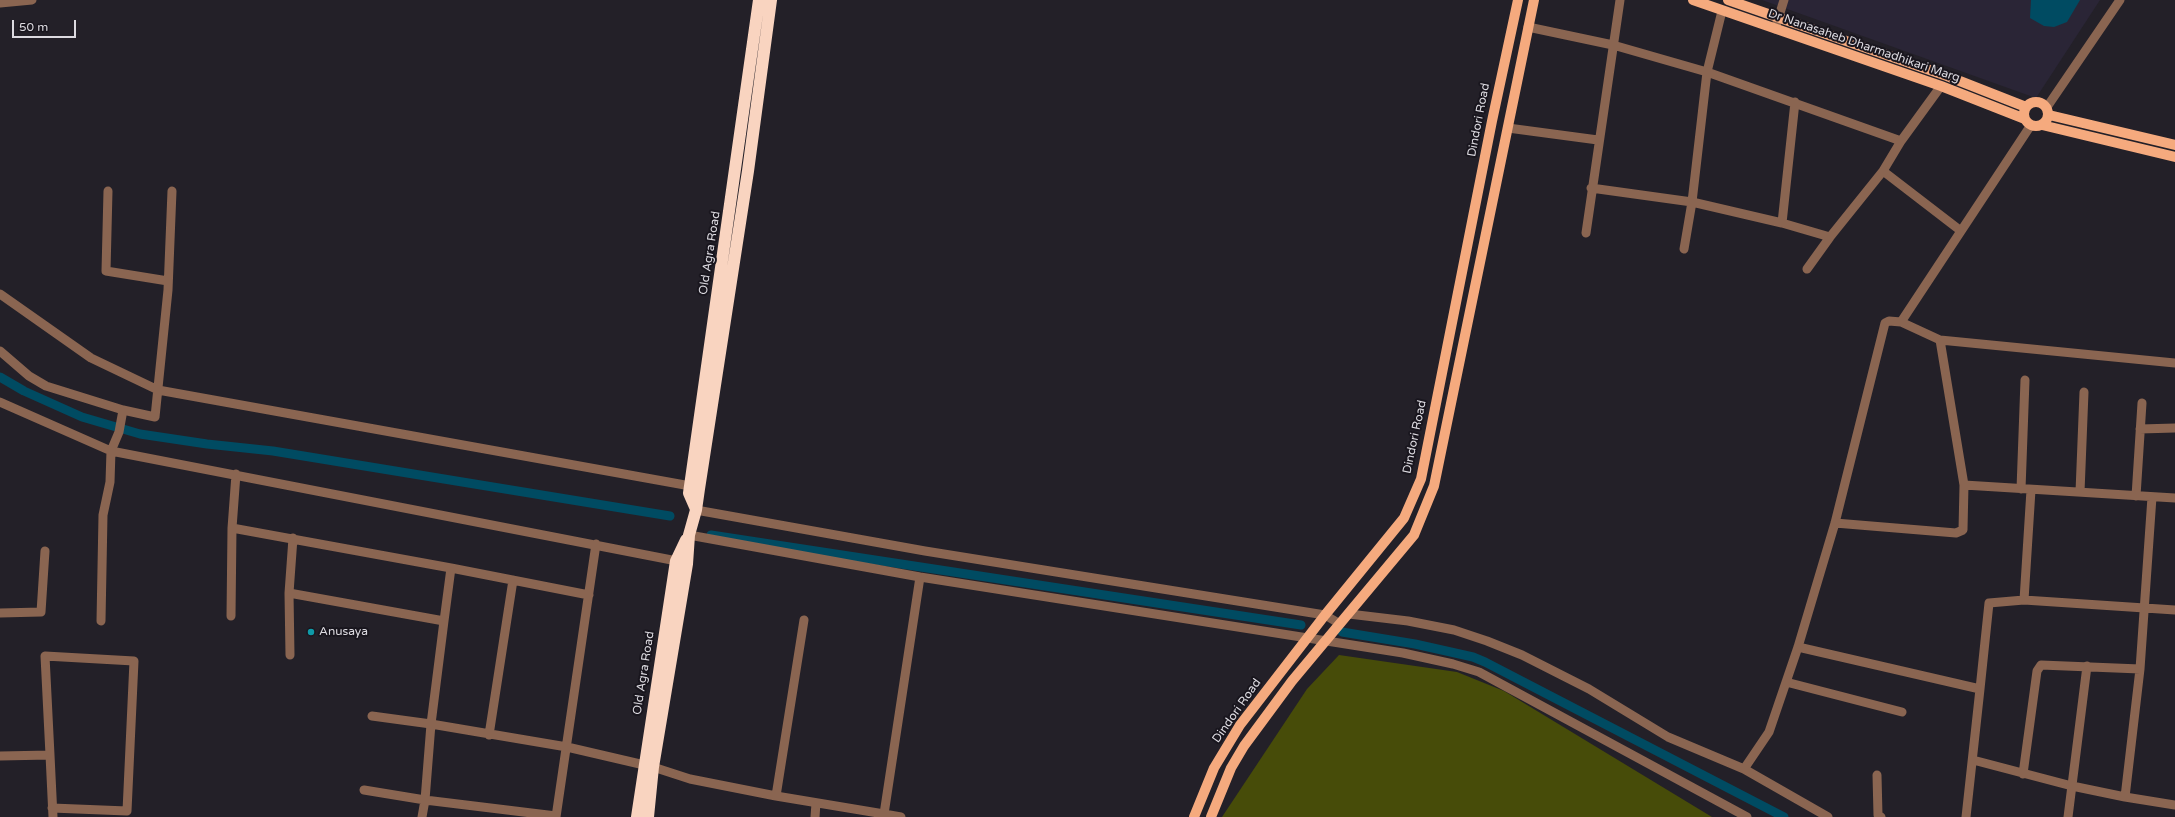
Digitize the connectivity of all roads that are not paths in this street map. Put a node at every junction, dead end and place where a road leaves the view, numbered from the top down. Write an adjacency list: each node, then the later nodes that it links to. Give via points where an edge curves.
1 (32, 0): 11 (street)
2 (759, 0): 57 (highway, Old Agra Road)
3 (772, 0): 57 (highway, via 748,171)
4 (1518, 0): 81 (main road, Dindori Road, via 1421,479 1404,518)
5 (1534, 0): 14 (main road)
6 (1620, 0): 16 (street)
7 (1692, 0): 12 (main road, Dr Nanasaheb Dharmadhikari Marg)
8 (1728, 0): 13 (main road, Dr Nanasaheb Dharmadhikari Marg)
9 (1784, 0): 13 (street)
10 (2120, 0): 21 (street)
11 (0, 3)
12 (1722, 10): 15 (main road, Dr Nanasaheb Dharmadhikari Marg); 17 (street)
13 (1778, 18): 15 (street); 20 (main road, Dr Nanasaheb Dharmadhikari Marg, via 1947,76)
14 (1528, 27): 16 (street); 24 (main road)
15 (1775, 29): 18 (main road, Dr Nanasaheb Dharmadhikari Marg)
16 (1613, 45): 17 (street); 25 (street)
17 (1707, 72): 19 (street); 33 (street)
18 (1941, 86): 22 (main road, Dr Nanasaheb Dharmadhikari Marg); 26 (street)
19 (1795, 102): 26 (street); 34 (street)
20 (2026, 107): 21 (main road, via 2036,102); 22 (main road)
21 (2048, 111): 23 (main road); 27 (main road)
22 (2028, 122): 23 (main road); 35 (street)
23 (2042, 125): 28 (main road)
24 (1508, 128): 25 (street); 80 (main road, via 1434,486 1414,535)
25 (1598, 140): 30 (street)
26 (1901, 141): 29 (street)
27 (2175, 145)
28 (2175, 157)
29 (1883, 171): 35 (street); 37 (street)
30 (1591, 188): 33 (street); 36 (street)
31 (108, 191): 40 (street, via 106,271)
32 (172, 191): 40 (street)
33 (1692, 202): 34 (street); 38 (street)
34 (1782, 223): 37 (street)
35 (1961, 231): 42 (street)
36 (1586, 233)
37 (1830, 236): 39 (street)
38 (1684, 249)
39 (1807, 269)
40 (168, 281): 47 (street)
41 (0, 294): 47 (street, via 91,358)
42 (1901, 322): 43 (street); 64 (street, via 1889,321 1883,327)
43 (1940, 340): 45 (street); 56 (street)
44 (0, 351): 51 (street, via 29,376 46,386)
45 (2175, 363)
46 (2025, 380): 58 (street)
47 (158, 390): 51 (street, via 155,417); 57 (street)
48 (2084, 392): 59 (street)
49 (0, 402): 54 (street)
50 (2142, 404): 53 (street)
51 (123, 414): 54 (street)
52 (2175, 428): 53 (street)
53 (2140, 429): 60 (street)
54 (111, 451): 55 (street); 84 (street, via 110,482 103,514)
55 (236, 474): 65 (street); 68 (street)
56 (1964, 485): 58 (street); 64 (street, via 1964,528 1959,533)
57 (695, 487): 63 (highway)
58 (2026, 489): 59 (street); 76 (street)
59 (2080, 492): 60 (street)
60 (2136, 496): 61 (street)
61 (2152, 497): 62 (street); 77 (street)
62 (2175, 498)
63 (696, 510): 66 (highway); 81 (street, via 925,551)
64 (1835, 523): 89 (street)
65 (232, 528): 67 (street); 82 (street)
66 (688, 535): 70 (highway); 72 (street)
67 (293, 538): 71 (street); 74 (street)
68 (596, 544): 70 (street); 75 (street)
69 (45, 551): 79 (street, via 41,612)
70 (682, 562): 103 (highway)
71 (451, 568): 73 (street); 85 (street)
72 (920, 577): 87 (street); 115 (street)
73 (513, 580): 75 (street); 98 (street)
74 (289, 593): 85 (street); 90 (street)
75 (589, 595): 99 (street)
76 (2024, 600): 77 (street); 94 (street, via 1989,603)
77 (2145, 610): 78 (street); 92 (street)
78 (2175, 610)
79 (0, 613)
80 (1349, 614): 86 (main road); 104 (street, via 1408,621 1454,630 1488,641 1522,655 1589,690 1668,737)
81 (1325, 615): 86 (street); 87 (main road, Dindori Road)
82 (231, 616)
83 (804, 620): 109 (street)
84 (101, 621)
85 (444, 621): 97 (street)
86 (1340, 624): 88 (main road)
87 (1307, 638): 88 (street); 122 (main road, Dindori Road, via 1240,725 1214,768)
88 (1326, 641): 123 (main road, via 1279,697 1244,746 1231,768); 124 (street, via 1424,658 1479,672)
89 (1798, 647): 93 (street); 94 (street)
90 (290, 655)
91 (2087, 666): 92 (street); 105 (street, via 2041,665 2036,671); 107 (street)
92 (2140, 668): 110 (street)
93 (1786, 682): 95 (street); 104 (street, via 1769,732)
94 (1980, 689): 102 (street)
95 (1902, 712)
96 (372, 716): 97 (street)
97 (431, 724): 98 (street); 111 (street)
98 (489, 735): 99 (street)
99 (567, 747): 103 (street); 117 (street)
100 (50, 755): 101 (street); 114 (street); 114 (street, via 45,656 134,661 127,811)
101 (0, 756)
102 (1973, 760): 105 (street); 127 (street)
103 (649, 766): 109 (street, via 690,779); 118 (highway); 119 (highway)
104 (1744, 769): 125 (street)
105 (2023, 774): 107 (street)
106 (1877, 775): 126 (street, via 1878,815)
107 (2072, 786): 110 (street); 128 (street)
108 (364, 790): 111 (street)
109 (776, 796): 112 (street)
110 (2125, 798): 113 (street)
111 (425, 800): 116 (street); 117 (street)
112 (816, 803): 115 (street); 120 (street)
113 (2175, 805)
114 (53, 812)
115 (884, 814): 121 (street)
116 (422, 817)
117 (556, 817)
118 (637, 817)
119 (648, 817)
120 (815, 817)
121 (902, 817)
122 (1194, 817)
123 (1211, 817)
124 (1747, 817)
125 (1828, 817)
126 (1881, 817)
127 (1966, 817)
128 (2068, 817)

